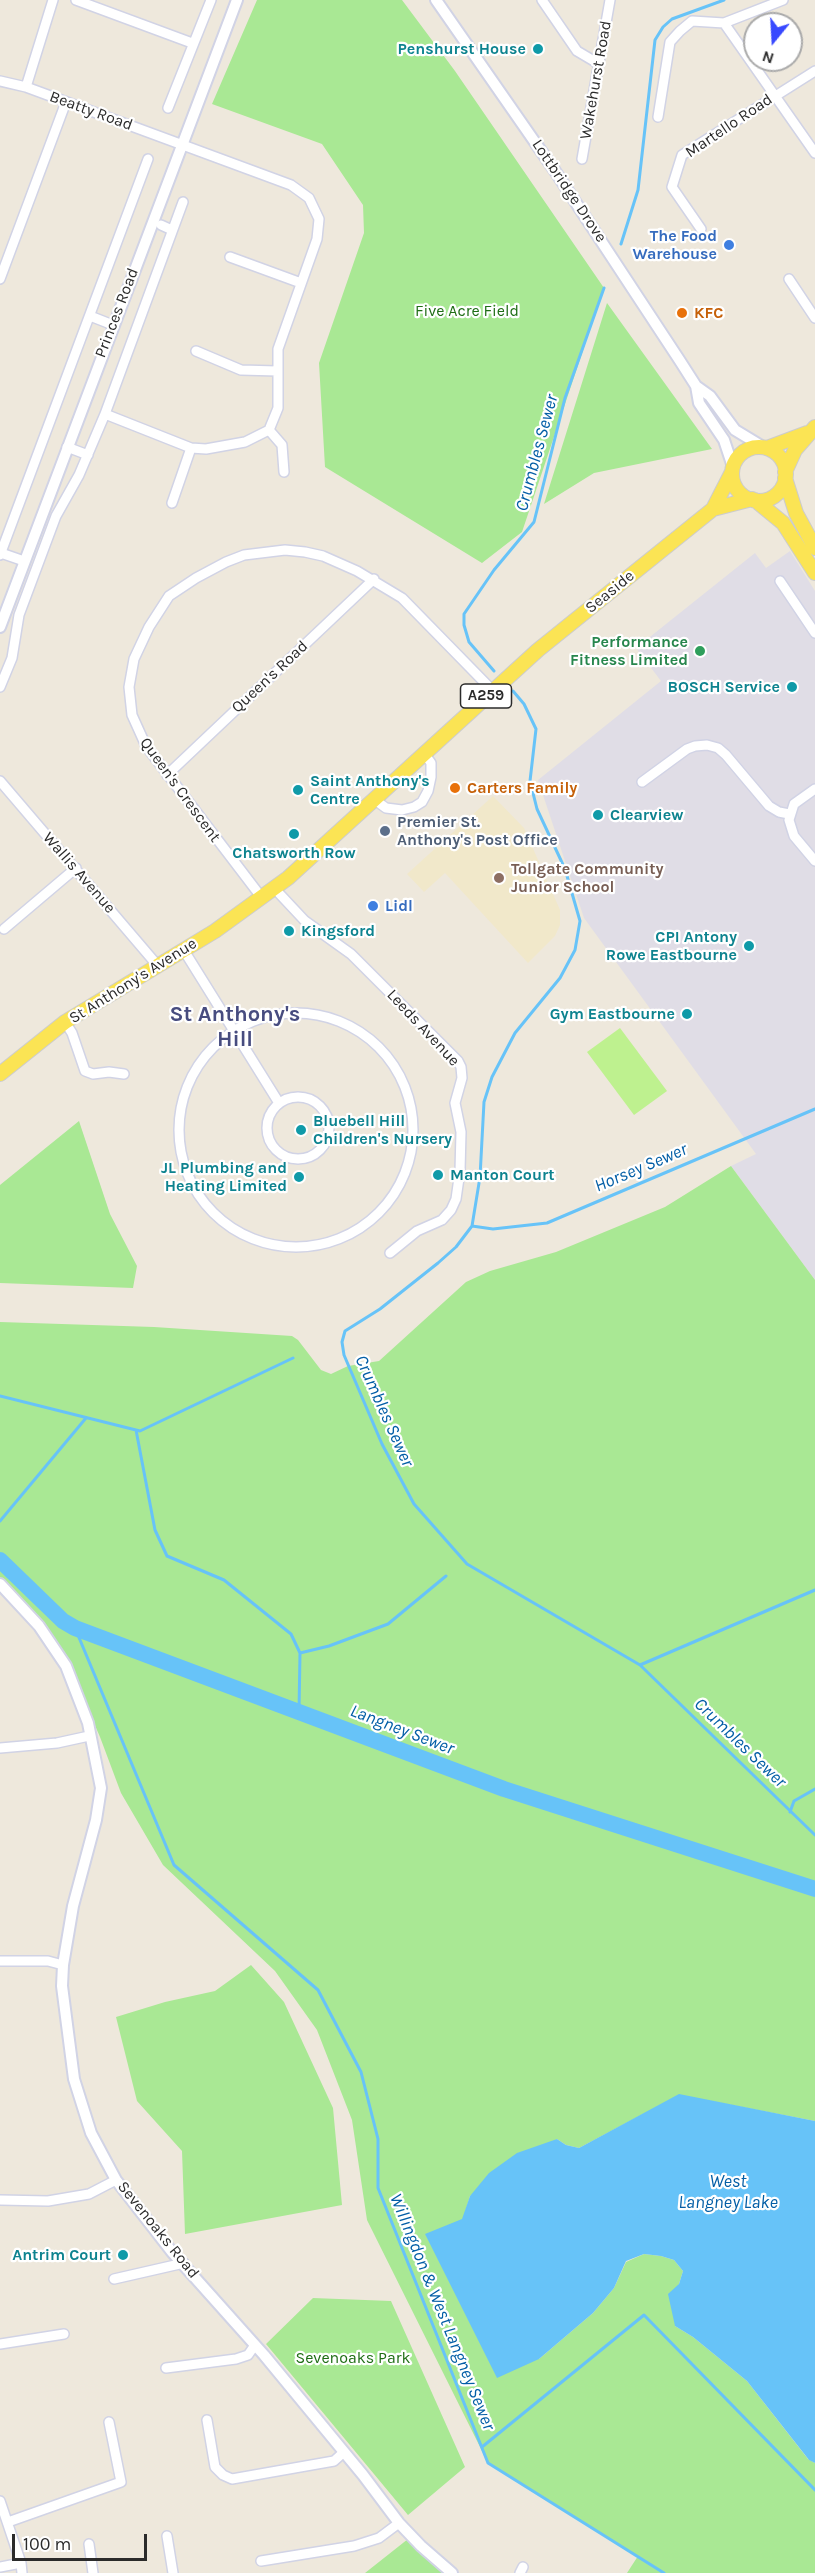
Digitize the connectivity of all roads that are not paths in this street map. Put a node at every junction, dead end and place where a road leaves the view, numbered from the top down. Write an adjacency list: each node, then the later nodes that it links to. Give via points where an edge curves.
1 (53, 0): 15 (street)
2 (76, 0): 9 (street)
3 (211, 0): 11 (street)
4 (237, 0): 20 (street, Princes Road)
5 (436, 0): 37 (street, Lottbridge Drove, via 618,264)
6 (542, 0): 12 (street, via 577,51)
7 (610, 0): 12 (street, Wakehurst Road)
8 (783, 0): 10 (street)
9 (101, 4): 11 (street)
10 (724, 23): 16 (street); 19 (street, via 692,21 670,42)
11 (192, 43): 18 (street)
12 (599, 64): 23 (street, Wakehurst Road)
13 (815, 71): 16 (street, Martello Road)
14 (0, 81): 15 (street, Beatty Road)
15 (26, 87): 17 (street, Beatty Road)
16 (775, 95): 21 (street); 26 (street, Martello Road, via 682,155 672,188)
17 (66, 102): 20 (street, Beatty Road); 29 (street)
18 (168, 108)
19 (658, 117)
20 (181, 143): 31 (street, Beatty Road, via 291,185 309,198 319,219 317,239); 34 (street, Princes Road)
21 (815, 153)
22 (148, 159): 32 (street, Princes Road)
23 (582, 159)
24 (183, 202): 27 (street, Princes Road)
25 (161, 225): 27 (street)
26 (701, 229)
27 (172, 230): 38 (street, Princes Road)
28 (230, 257): 31 (street)
29 (0, 279)
30 (789, 279): 33 (street)
31 (301, 283): 36 (street, Beatty Road, via 278,349)
32 (90, 316): 34 (street); 52 (street, Princes Road)
33 (815, 318)
34 (113, 325): 41 (street, Princes Road)
35 (196, 351): 36 (street, via 241,370)
36 (277, 371): 39 (street, Beatty Road, via 278,408)
37 (696, 386): 43 (street, Lottbridge Drove, via 710,396 735,430); 45 (street, Lottbridge Drove, via 699,403 724,440)
38 (105, 414): 42 (street); 44 (street, Princes Road)
39 (269, 430): 42 (street, via 245,442); 46 (street, via 282,445)
40 (812, 430): 43 (main road); 47 (main road, via 789,459)
41 (67, 447): 44 (street); 53 (street, Princes Road)
42 (191, 448): 49 (street)
43 (765, 448): 45 (main road, via 755,447 742,453); 47 (main road, via 782,460)
44 (88, 455): 59 (street, Princes Road, via 56,516 19,615 12,658)
45 (732, 470): 48 (main road, via 738,491); 50 (main road, Seaside / A259)
46 (284, 472)
47 (785, 475): 48 (main road, via 775,495); 51 (main road, via 796,513)
48 (753, 500): 50 (main road, Seaside / A259); 54 (main road, via 783,524)
49 (172, 503)
50 (713, 509): 61 (main road, Seaside / A259)
51 (815, 548)
52 (0, 554): 53 (street)
53 (24, 561): 57 (street, Princes Road)
54 (815, 573)
55 (374, 579): 61 (street, Queen's Crescent, via 402,598); 63 (street, Queen's Road); 63 (street, Queen's Crescent, via 305,552 264,551 226,562 169,596 140,642 129,687 137,730)
56 (780, 581): 58 (street)
57 (0, 627)
58 (815, 633)
59 (3, 668): 60 (street, Princes Road)
60 (0, 687)
61 (492, 690): 62 (main road, Seaside / A259)
62 (424, 753): 67 (main road, Seaside / A259); 67 (street, via 431,777 422,802 402,810 386,808)
63 (167, 775): 71 (street, Queen's Crescent)
64 (0, 781): 70 (street, Wallis Avenue)
65 (642, 782): 68 (street, via 687,749 707,745 722,751 769,806)
66 (815, 789): 68 (street, via 794,804)
67 (375, 800): 71 (main road, Seaside / A259)
68 (789, 814): 69 (street, via 791,830)
69 (815, 861)
70 (76, 868): 72 (street); 74 (street, Wallis Avenue)
71 (268, 893): 73 (main road, St Anthony's Avenue / A259); 80 (street, Leeds Avenue, via 351,954 461,1067 455,1103 461,1132 456,1199 442,1220 417,1232)
72 (4, 929)
73 (183, 949): 74 (main road, St Anthony's Avenue / A259); 76 (street)
74 (158, 966): 75 (main road, St Anthony's Avenue / A259)
75 (65, 1022): 77 (main road, St Anthony's Avenue / A259); 78 (street, via 85,1071)
76 (236, 1029): 76 (street, via 276,1013 319,1015 342,1023 365,1038 394,1071 411,1108 412,1151 391,1199 359,1228 319,1244 287,1246 265,1242 226,1222 197,1191 182,1150 182,1107 197,1067 218,1042); 79 (street)
77 (0, 1074)
78 (124, 1074)
79 (279, 1102): 79 (street, via 299,1096 321,1108 329,1131 326,1143 317,1153 304,1159 290,1158 271,1145 267,1122)
80 (390, 1253)
81 (0, 1584): 82 (street, Sevenoaks Road, via 39,1626 66,1666 88,1723)
82 (89, 1736): 83 (street); 85 (street, Sevenoaks Road, via 101,1788)
83 (0, 1748)
84 (0, 1961): 85 (street, via 48,1961)
85 (63, 1965): 86 (street, Sevenoaks Road, via 62,1986 74,2079 92,2133)
86 (116, 2180): 87 (street, via 89,2194 48,2201); 88 (street, Sevenoaks Road)
87 (0, 2200)
88 (184, 2263): 89 (street); 92 (street, Sevenoaks Road)
89 (114, 2279)
90 (64, 2334): 91 (street)
91 (0, 2344)
92 (255, 2345): 93 (street, via 248,2355 236,2358); 96 (street, Sevenoaks Road)
93 (166, 2367)
94 (207, 2420): 96 (street, via 215,2467 232,2479 334,2461)
95 (109, 2422): 98 (street, via 121,2482)
96 (344, 2452): 99 (street, Sevenoaks Road)
97 (0, 2500): 98 (street)
98 (8, 2522): 104 (street)
99 (399, 2523): 102 (street, via 379,2538 354,2546); 107 (street, Sevenoaks Road)
100 (167, 2536): 106 (street)
101 (89, 2544): 105 (street)
102 (261, 2561)
103 (0, 2567): 104 (street)
104 (22, 2568)
105 (93, 2573)
106 (173, 2573)
107 (452, 2573)

